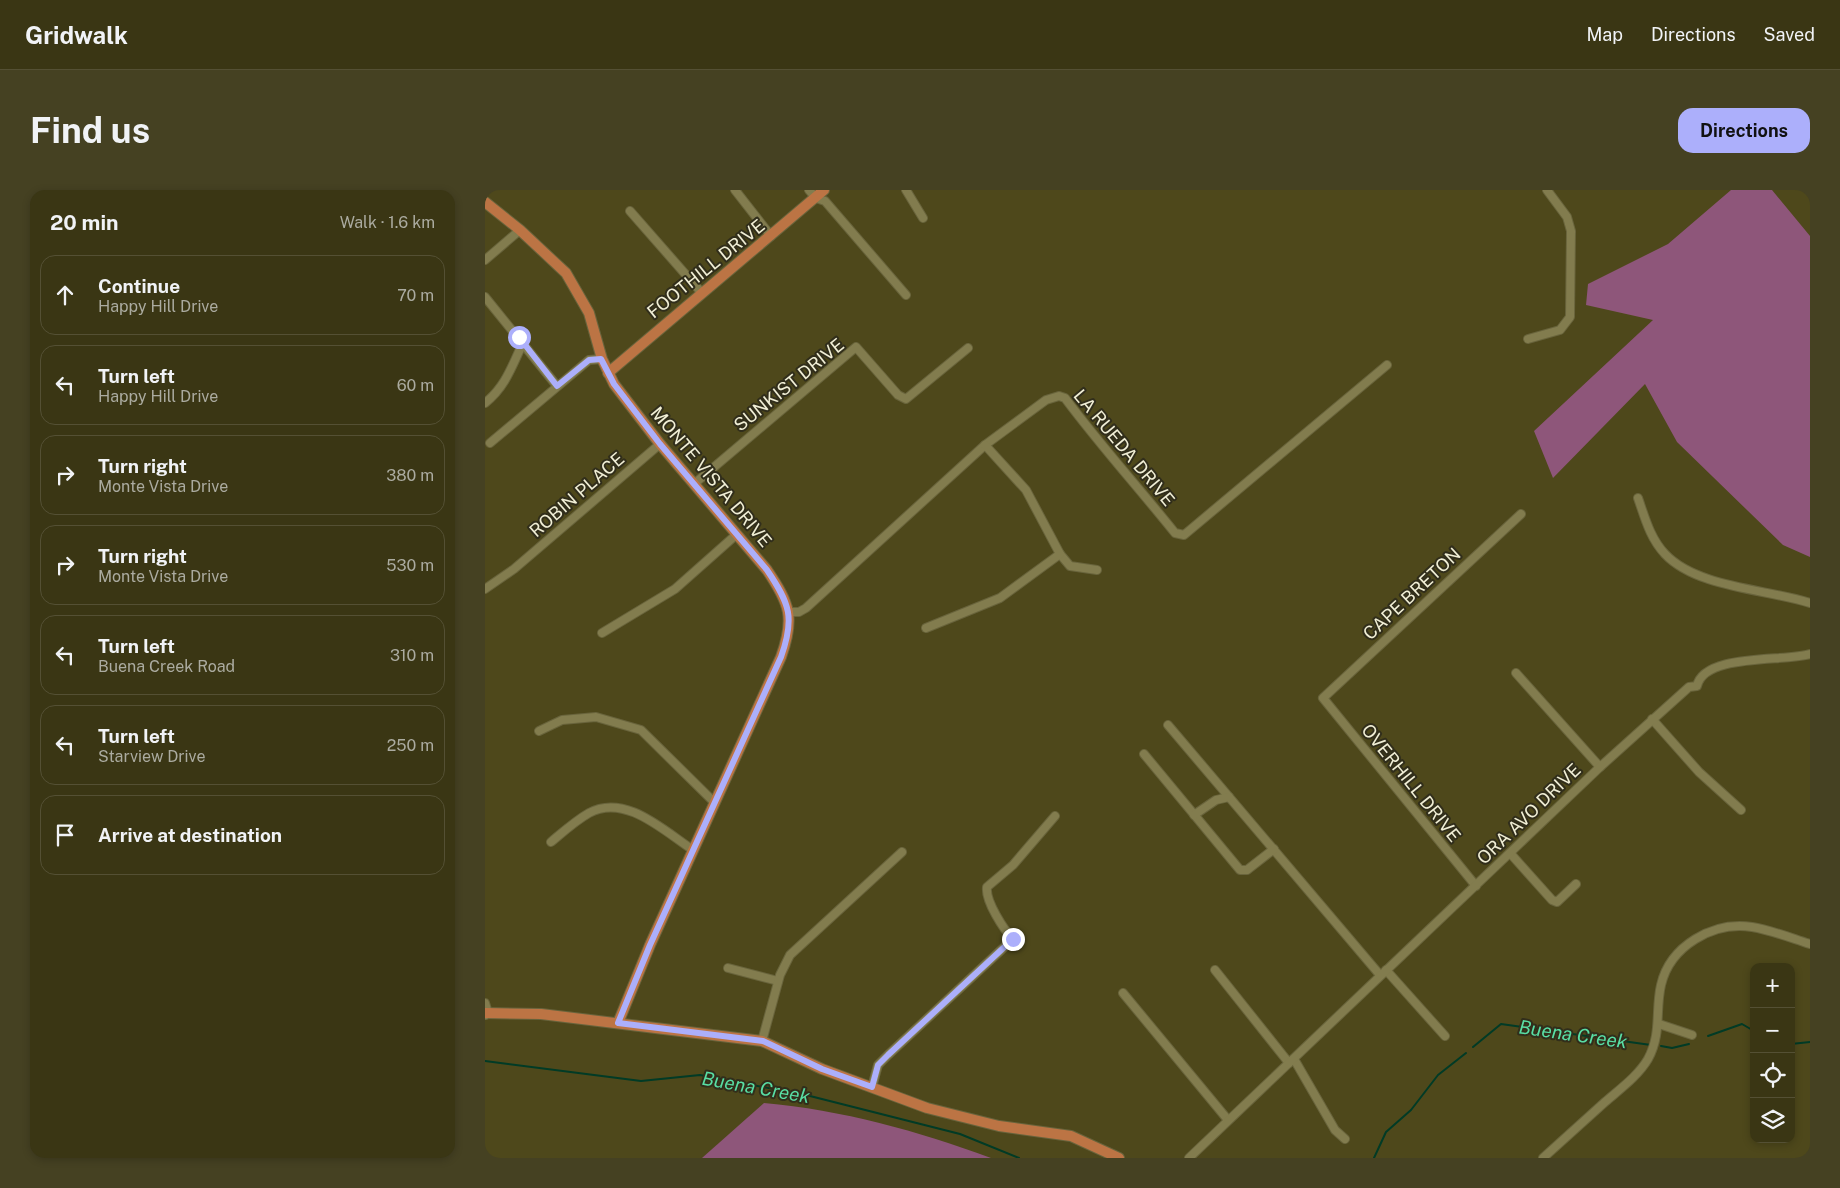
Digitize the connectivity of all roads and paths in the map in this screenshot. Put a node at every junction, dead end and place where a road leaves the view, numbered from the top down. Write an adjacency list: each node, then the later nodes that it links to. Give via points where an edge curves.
1 (735, 190): 10 (street)
2 (824, 190): 5 (main road, FOOTHILL DRIVE)
3 (907, 190): 8 (street)
4 (1547, 190): 16 (street, via 1567,217 1571,230 1569,317 1560,330)
5 (812, 194): 10 (main road, FOOTHILL DRIVE); 13 (street, via 825,201)
6 (487, 206): 9 (main road, MONTE VISTA DRIVE)
7 (631, 211): 12 (street)
8 (923, 218)
9 (520, 230): 11 (street); 18 (main road, MONTE VISTA DRIVE, via 556,262 575,286 589,313)
10 (771, 236): 12 (main road, FOOTHILL DRIVE)
11 (485, 260)
12 (701, 292): 20 (main road, FOOTHILL DRIVE)
13 (906, 295)
14 (485, 297): 15 (street)
15 (519, 337): 21 (street); 22 (street, via 521,347 505,382 498,393)
16 (1528, 339)
17 (969, 348): 26 (street, SUNKIST DRIVE, via 906,399 856,347)
18 (601, 359): 20 (main road, MONTE VISTA DRIVE); 21 (street, via 589,360)
19 (1387, 365): 25 (street, LA RUEDA DRIVE, via 1184,535 1175,533 1063,396 1046,400)
20 (608, 373): 24 (main road, MONTE VISTA DRIVE)
21 (557, 386): 23 (street)
22 (485, 403)
23 (490, 443)
24 (660, 444): 26 (main road, MONTE VISTA DRIVE); 32 (street, ROBIN PLACE, via 514,569)
25 (985, 445): 30 (street, via 1027,490); 34 (street, LA RUEDA DRIVE, via 806,608)
26 (694, 484): 29 (main road, MONTE VISTA DRIVE)
27 (1638, 498): 33 (street, via 1651,534 1664,554 1678,565 1707,578)
28 (1521, 514): 39 (street, CAPE BRETON)
29 (737, 534): 34 (main road, MONTE VISTA DRIVE, via 782,591); 36 (street, via 675,589)
30 (1060, 554): 31 (street, via 1070,566); 35 (street, via 1000,598)
31 (1097, 570)
32 (485, 589)
33 (1810, 603)
34 (789, 612): 46 (main road, MONTE VISTA DRIVE, via 789,633 781,657)
35 (926, 628)
36 (602, 633)
37 (1810, 654): 40 (street, ORA AVO DRIVE, via 1746,661 1705,673 1697,686 1689,687)
38 (1516, 673): 44 (street)
39 (1323, 698): 56 (street, OVERHILL DRIVE)
40 (1652, 719): 44 (street, ORA AVO DRIVE); 47 (street, via 1699,772)
41 (1168, 725): 45 (street)
42 (539, 731): 46 (street, via 562,720 596,717 641,730)
43 (1145, 754): 49 (street)
44 (1600, 767): 54 (street, ORA AVO DRIVE)
45 (1229, 797): 49 (street, via 1216,800); 51 (street)
46 (715, 803): 52 (main road, MONTE VISTA DRIVE)
47 (1741, 810)
48 (1055, 816): 70 (street, via 1013,865 987,887 986,893 994,910 1013,939 878,1065)
49 (1194, 816): 51 (street, via 1240,870 1247,870)
50 (551, 842): 52 (street, via 589,814 609,807 634,812)
51 (1274, 848): 60 (street)
52 (693, 850): 64 (main road, MONTE VISTA DRIVE)
53 (902, 852): 61 (street, via 797,947 785,963)
54 (1510, 853): 55 (street, via 1552,900 1562,899); 56 (street, ORA AVO DRIVE)
55 (1576, 884)
56 (1476, 886): 60 (street, ORA AVO DRIVE)
57 (1810, 944): 65 (street, via 1750,927 1720,928 1698,937 1677,955 1662,982)
58 (728, 968): 61 (street)
59 (1215, 970): 69 (street)
60 (1383, 973): 67 (street); 69 (street, ORA AVO DRIVE)
61 (779, 981): 68 (street)
62 (1123, 993): 71 (street)
63 (486, 1012): 64 (main road, via 541,1014)
64 (618, 1023): 68 (main road)
65 (1659, 1024): 66 (street); 75 (street, via 1643,1066)
66 (1693, 1035)
67 (1445, 1036)
68 (763, 1041): 70 (main road, via 822,1069)
69 (1292, 1061): 71 (street, ORA AVO DRIVE); 72 (street, via 1335,1130)
70 (872, 1087): 73 (main road, via 927,1108 966,1118 1071,1136)
71 (1228, 1120): 74 (street, ORA AVO DRIVE)
72 (1345, 1139)
73 (1119, 1158)
74 (1189, 1158)
75 (1543, 1158)

